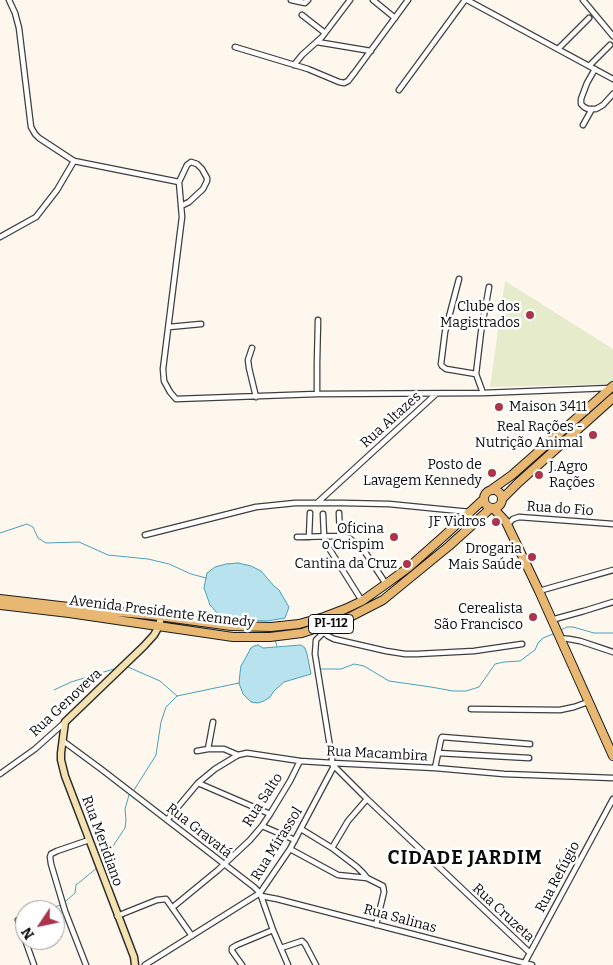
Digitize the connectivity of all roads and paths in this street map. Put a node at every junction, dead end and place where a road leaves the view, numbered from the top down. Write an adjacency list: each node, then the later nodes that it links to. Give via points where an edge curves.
1 (8, 0): 27 (street, via 19,28 31,127 39,138)
2 (291, 0): 3 (street, via 304,3)
3 (308, 0)
4 (350, 0): 12 (street)
5 (373, 0): 10 (street)
6 (408, 0): 10 (street)
7 (466, 0): 17 (street); 23 (street)
8 (583, 0): 13 (street)
9 (302, 15): 12 (street)
10 (395, 18): 18 (street)
11 (589, 18): 17 (street)
12 (326, 32): 14 (street)
13 (613, 36)
14 (317, 42): 18 (street); 19 (street)
15 (610, 44): 20 (street)
16 (235, 47): 19 (street)
17 (558, 49): 20 (street)
18 (371, 50): 19 (street, via 344,83)
19 (294, 65)
20 (588, 66): 21 (street)
21 (595, 69): 22 (street); 25 (street, via 581,99 584,107)
22 (613, 79)
23 (399, 90)
24 (613, 94): 25 (street, via 603,105)
25 (592, 109): 26 (street)
26 (583, 126)
27 (74, 161): 28 (street); 30 (street, via 36,217)
28 (179, 182): 29 (street); 29 (street, via 191,162 202,169 207,178 203,189)
29 (181, 206): 35 (street)
30 (0, 237)
31 (459, 279): 37 (street, via 445,332 441,364 446,369)
32 (489, 287): 37 (street)
33 (318, 320): 40 (street)
34 (201, 324): 35 (street)
35 (169, 327): 42 (street, via 163,377 176,399)
36 (252, 348): 42 (street, via 248,360)
37 (476, 374): 39 (street)
38 (612, 387): 39 (street); 44 (main road, Avenida Presidente Kennedy / PI-112)
39 (483, 393): 41 (street)
40 (317, 394): 41 (street); 42 (street)
41 (436, 394): 49 (street, Rua Altazes)
42 (256, 397)
43 (613, 398): 45 (main road, Avenida Presidente Kennedy / PI-112)
44 (589, 407): 45 (main road); 46 (main road, Avenida Presidente Kennedy / PI-112)
45 (596, 413): 48 (main road, Avenida Presidente Kennedy / PI-112)
46 (491, 490): 47 (main road, Avenida Presidente Kennedy / PI-112); 48 (main road, via 499,492)
47 (484, 499): 50 (main road, via 486,505); 51 (main road, Avenida Presidente Kennedy / PI-112)
48 (502, 500): 50 (main road, Avenida Presidente Kennedy / PI-112, via 500,506); 55 (main road)
49 (317, 502): 51 (street, via 390,504); 57 (street, via 256,507)
50 (493, 508): 55 (main road); 72 (main road, Avenida Presidente Kennedy / PI-112, via 387,597)
51 (471, 512): 63 (main road, Avenida Presidente Kennedy / PI-112)
52 (310, 513): 61 (street)
53 (340, 513): 59 (street)
54 (323, 514): 58 (street)
55 (507, 523): 56 (street, Rua do Fio, via 519,517); 64 (main road)
56 (613, 524)
57 (145, 535)
58 (324, 536): 59 (street); 61 (street); 66 (street, via 326,545)
59 (340, 536): 63 (street, via 349,538 365,552)
60 (297, 537): 61 (street)
61 (309, 537)
62 (613, 570): 64 (street)
63 (386, 584): 66 (main road, Avenida Presidente Kennedy / PI-112)
64 (539, 591): 70 (main road)
65 (0, 599): 69 (main road, Avenida Presidente Kennedy / PI-112)
66 (362, 600): 69 (main road, Avenida Presidente Kennedy / PI-112, via 313,620 271,627 231,626)
67 (613, 602): 70 (street)
68 (0, 605): 71 (main road, Avenida Presidente Kennedy / PI-112)
69 (162, 616): 71 (street)
70 (551, 620): 73 (main road)
71 (159, 626): 72 (main road, Avenida Presidente Kennedy / PI-112, via 252,638); 78 (street, Rua Genoveva, via 144,646)
72 (322, 630): 74 (street, via 334,639 404,654 474,651); 90 (street, via 316,640 315,654)
73 (559, 638): 75 (street); 76 (main road)
74 (522, 644)
75 (613, 652)
76 (588, 702): 77 (street, via 560,710); 82 (main road)
77 (471, 709)
78 (65, 722): 80 (street, Rua Meridiano); 92 (street, Rua Genoveva, via 36,749)
79 (214, 722): 83 (street)
80 (62, 741): 98 (street, Rua Gravatá); 101 (street, Rua Meridiano, via 61,760 65,776)
81 (530, 744): 85 (street, via 444,737)
82 (611, 744): 87 (main road)
83 (208, 749): 84 (street); 86 (street, via 224,749)
84 (197, 750)
85 (438, 753): 88 (street); 91 (street)
86 (238, 755): 89 (street, Rua Macambira, via 255,753); 94 (street)
87 (613, 756)
88 (529, 758)
89 (300, 761): 90 (street, Rua Macambira); 97 (street, Rua Salto)
90 (333, 765): 91 (street, Rua Macambira); 95 (street, Rua Cruzeta); 100 (street, Rua Mirassol)
91 (435, 768): 93 (street, Rua Macambira)
92 (0, 774)
93 (613, 778)
94 (198, 783): 97 (street); 98 (street)
95 (367, 799): 103 (street, via 346,824); 115 (street, Rua Cruzeta)
96 (613, 799): 115 (street, Rua Refúgio)
97 (270, 814): 99 (street, Rua Salto)
98 (167, 820): 105 (street, Rua Gravatá)
99 (262, 826): 102 (street); 105 (street, Rua Salto)
100 (301, 829): 102 (street, Rua Mirassol); 103 (street)
101 (89, 840): 109 (street, Rua Meridiano); 118 (street, via 53,852 50,857 65,911)
102 (295, 840): 104 (street, Rua Mirassol)
103 (332, 848): 106 (street, via 362,870)
104 (290, 849): 106 (street, via 338,875); 107 (street, Rua Mirassol)
105 (225, 864): 107 (street, Rua Gravatá); 108 (street, Rua Salto)
106 (366, 878): 110 (street, via 381,884 384,889)
107 (261, 895): 110 (street, Rua Salinas); 111 (street, Rua Gravatá); 112 (street, Rua Mirassol)
108 (172, 907): 109 (street, via 163,898); 112 (street)
109 (117, 916): 119 (street, Rua Meridiano)
110 (376, 925): 116 (street, Rua Salinas)
111 (273, 930): 113 (street, Rua Gravatá); 121 (street, via 232,948)
112 (192, 936): 120 (street, Rua Mirassol)
113 (281, 948): 122 (street, Rua Gravatá); 123 (street, via 302,941)
114 (29, 950): 117 (street)
115 (530, 954): 116 (street, Rua Refúgio)
116 (524, 964): 124 (street, Rua Salinas)
117 (34, 965)
118 (86, 965)
119 (135, 965)
120 (144, 965)
121 (242, 965)
122 (288, 965)
123 (316, 965)
124 (532, 965)

